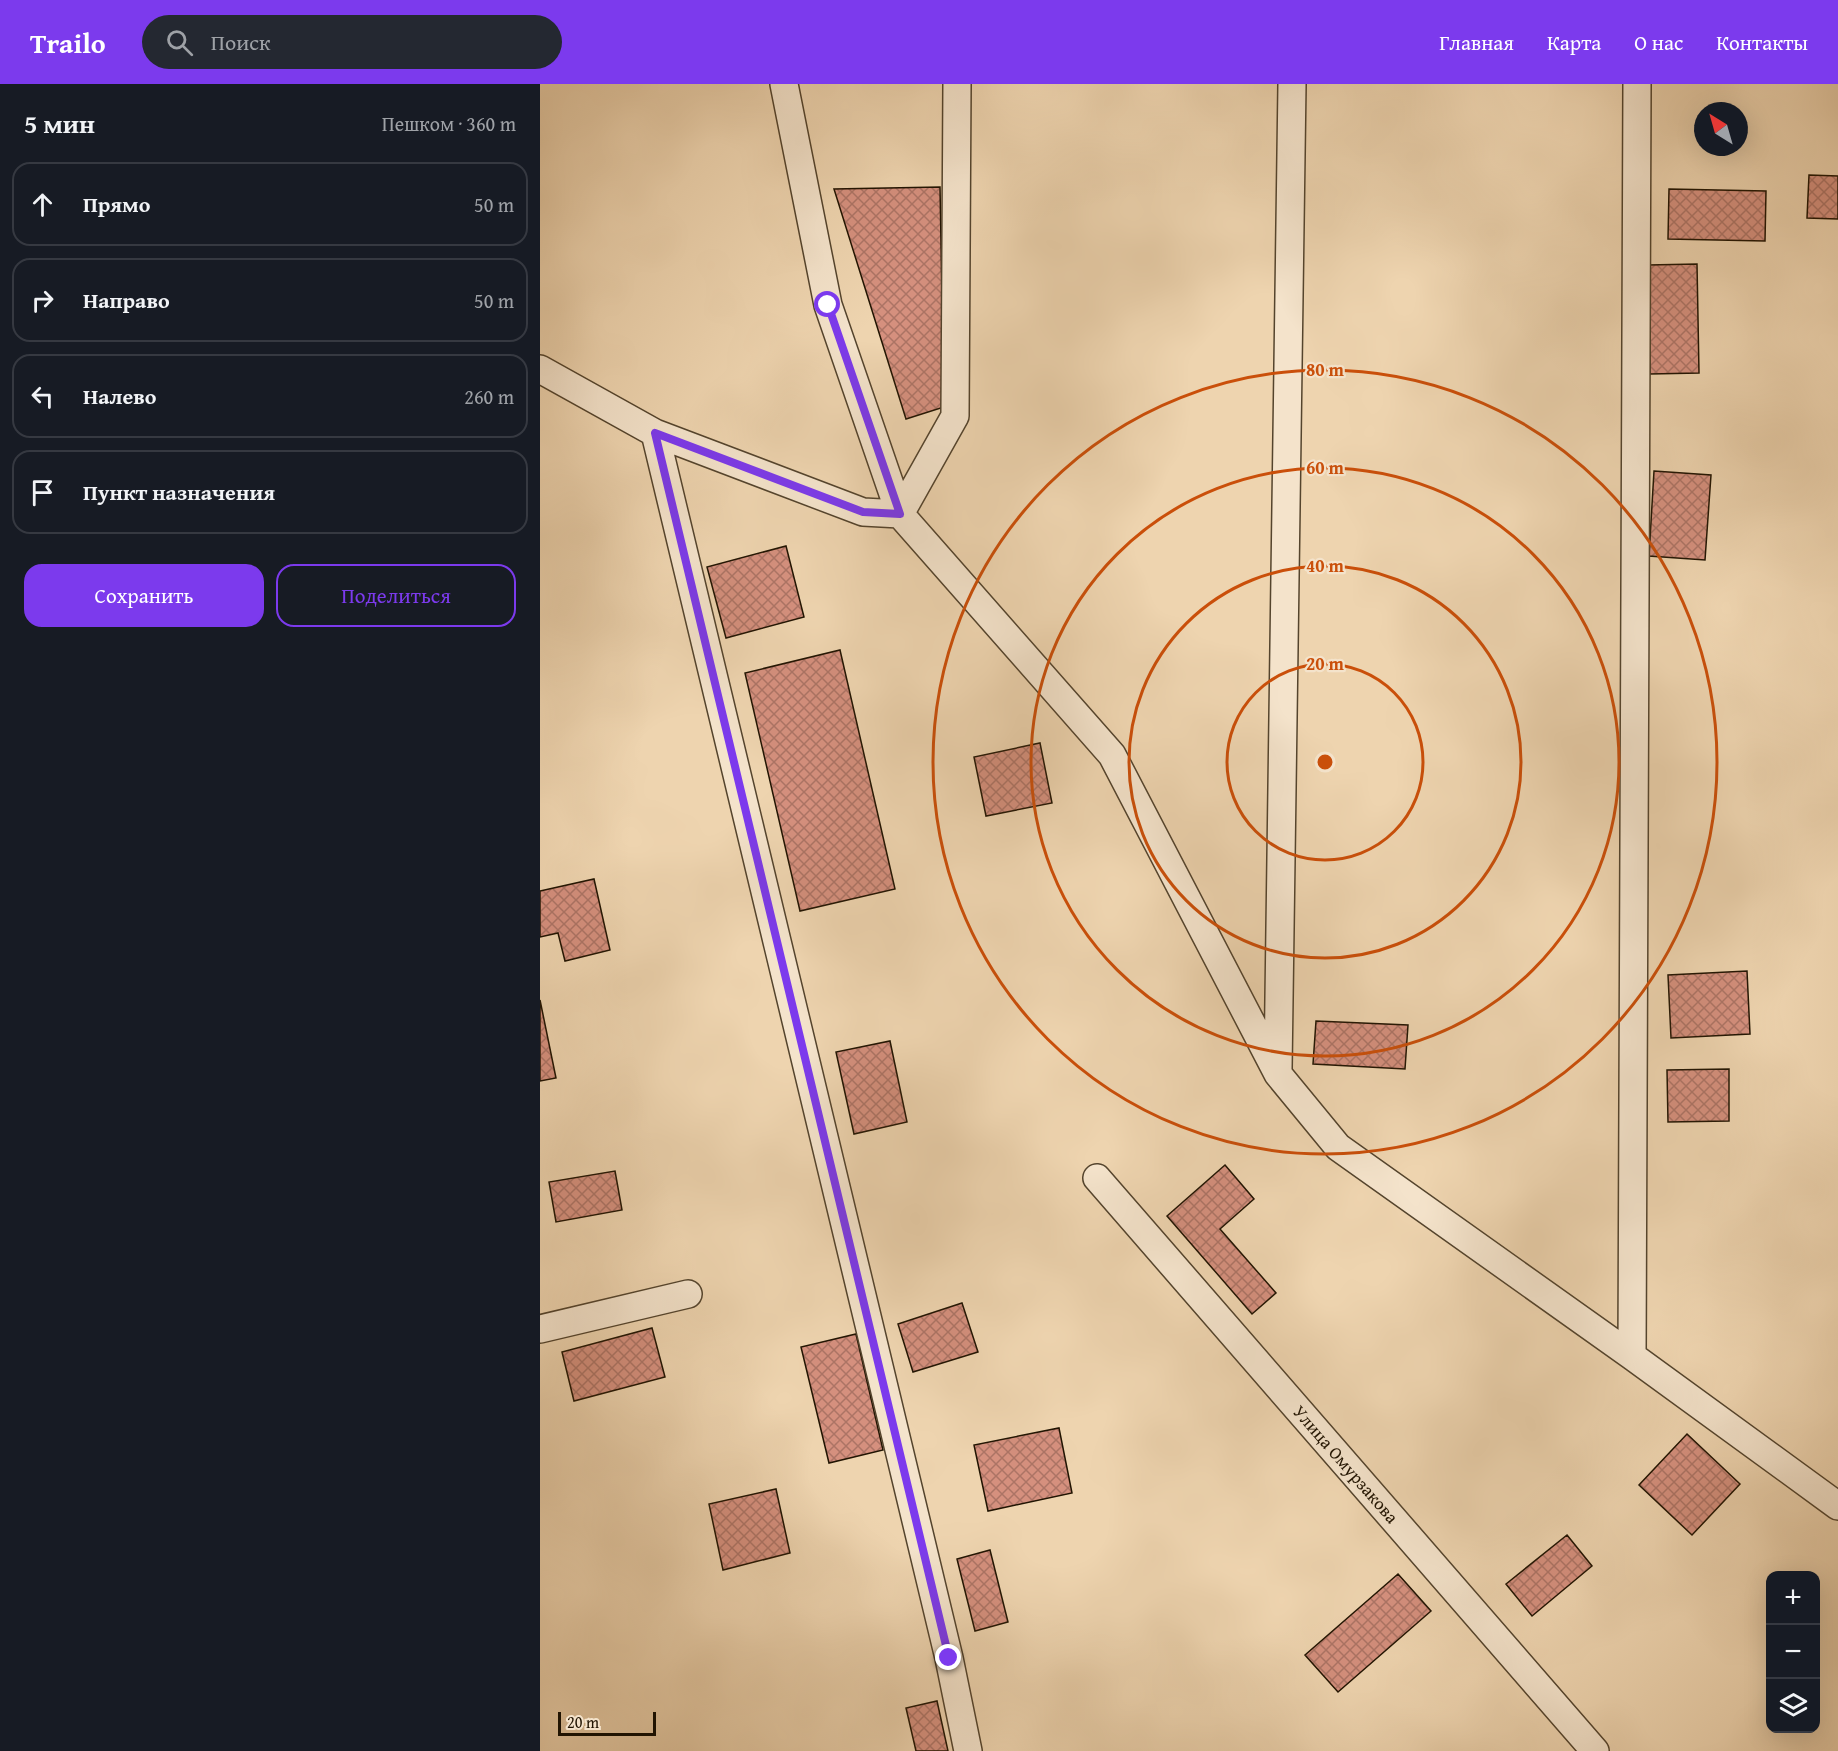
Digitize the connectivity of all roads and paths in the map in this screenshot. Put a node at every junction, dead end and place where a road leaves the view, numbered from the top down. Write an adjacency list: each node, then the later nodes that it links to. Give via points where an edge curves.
1 (784, 84): 7 (street, via 828,305)
2 (957, 84): 7 (street, via 955,416)
3 (1292, 84): 8 (street)
4 (1637, 84): 12 (street)
5 (540, 369): 6 (street)
6 (655, 433): 7 (street, via 863,512); 14 (street, via 949,1658)
7 (900, 514): 8 (street, via 1112,755)
8 (1278, 1074): 12 (street, via 1338,1148)
9 (1097, 1178): 15 (street, Улица Омурзакова)
10 (688, 1294): 11 (street)
11 (540, 1329)
12 (1632, 1356): 13 (street)
13 (1838, 1506)
14 (968, 1751)
15 (1595, 1751)

